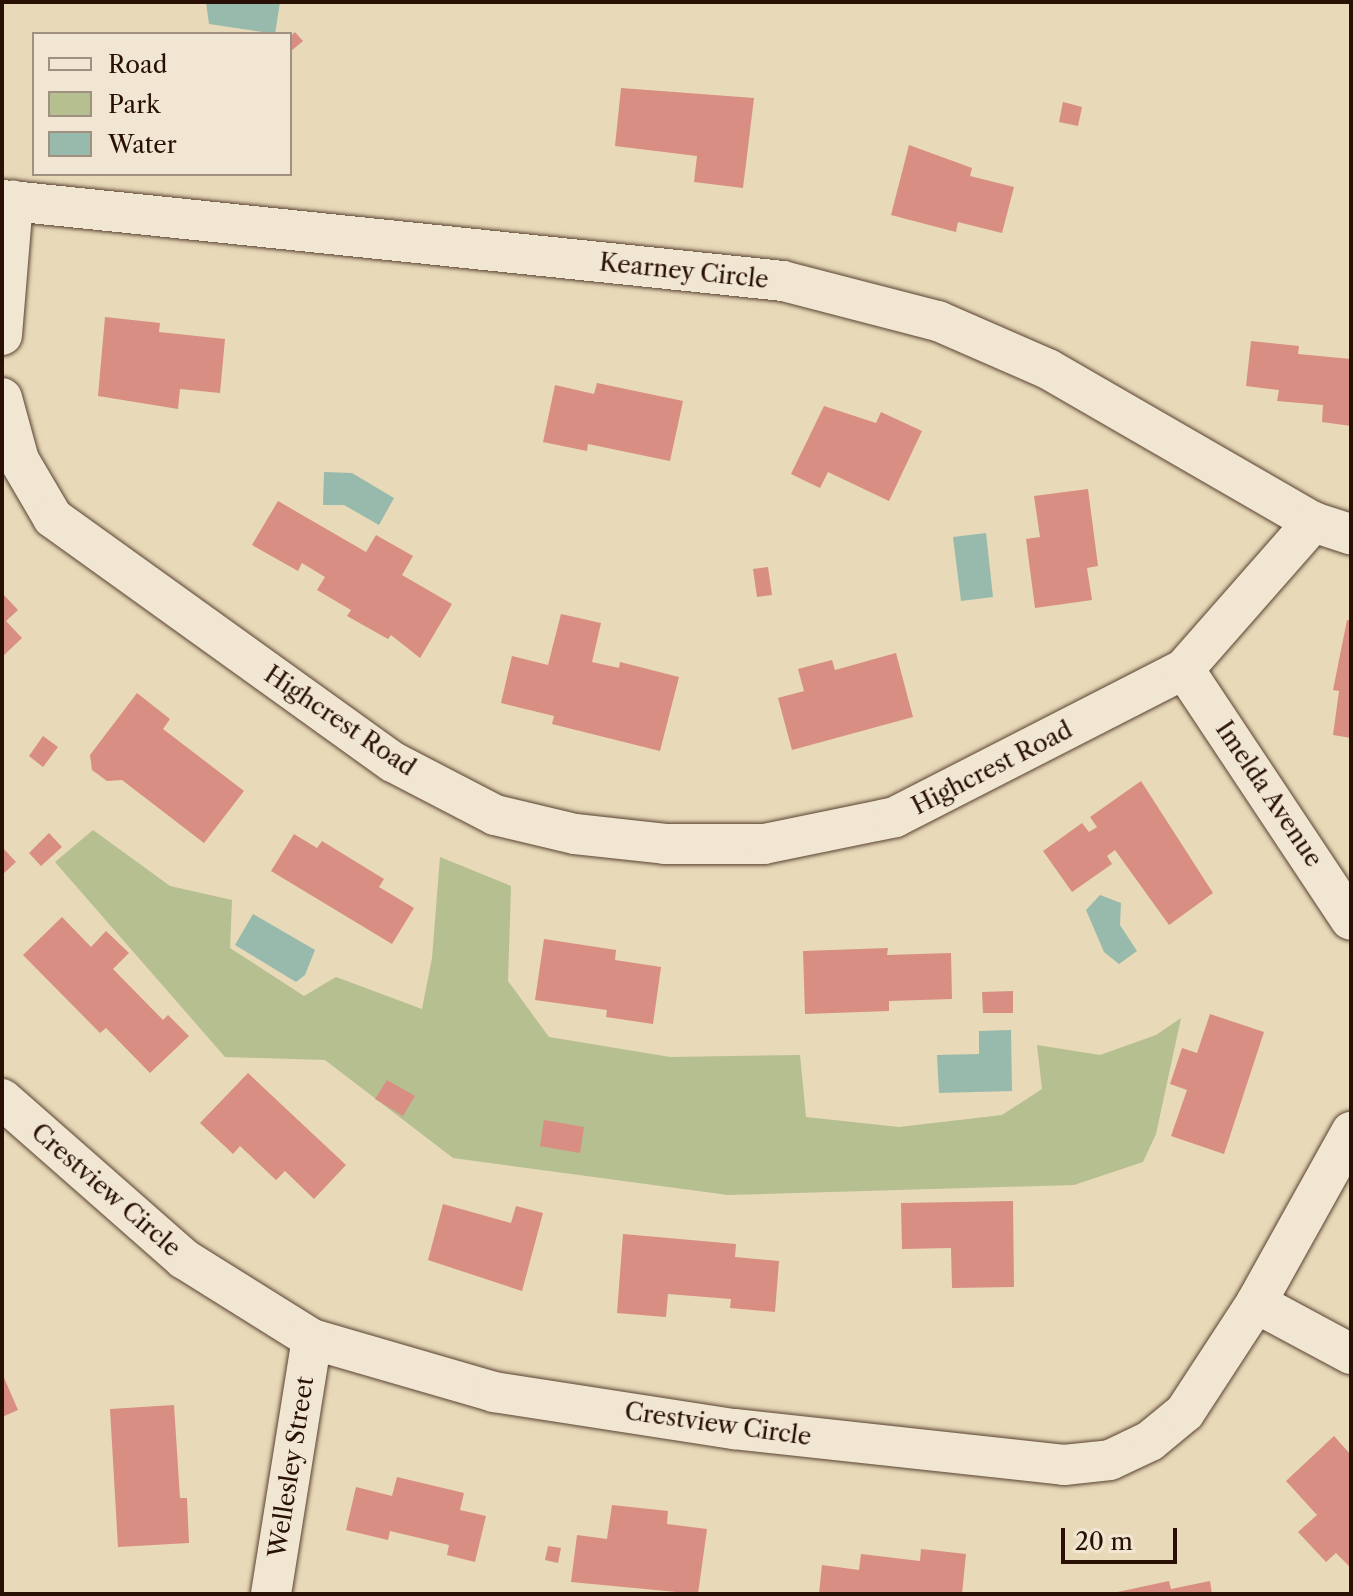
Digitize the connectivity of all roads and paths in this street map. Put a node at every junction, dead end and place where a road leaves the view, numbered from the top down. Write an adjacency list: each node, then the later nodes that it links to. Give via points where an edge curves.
1 (8, 200): 2 (street); 4 (street, Kearney Circle, via 783,281 938,321 1048,369)
2 (2, 335)
3 (2, 398): 6 (street, Highcrest Road, via 19,460 53,518 393,762 495,815 575,834 665,844 764,844 895,817)
4 (1313, 522): 5 (street, Kearney Circle); 6 (street, Highcrest Road)
5 (1351, 534)
6 (1184, 669): 7 (street, Imelda Avenue)
7 (1351, 920)
8 (5, 1109): 11 (street, Crestview Circle, via 184,1259)
9 (1351, 1132): 10 (street, Crestview Circle)
10 (1256, 1303): 11 (street, Crestview Circle, via 1185,1412 1150,1441 1110,1460 1064,1465 734,1429 494,1392); 12 (street)
11 (312, 1339): 13 (street, Wellesley Street)
12 (1351, 1354)
13 (271, 1594)

